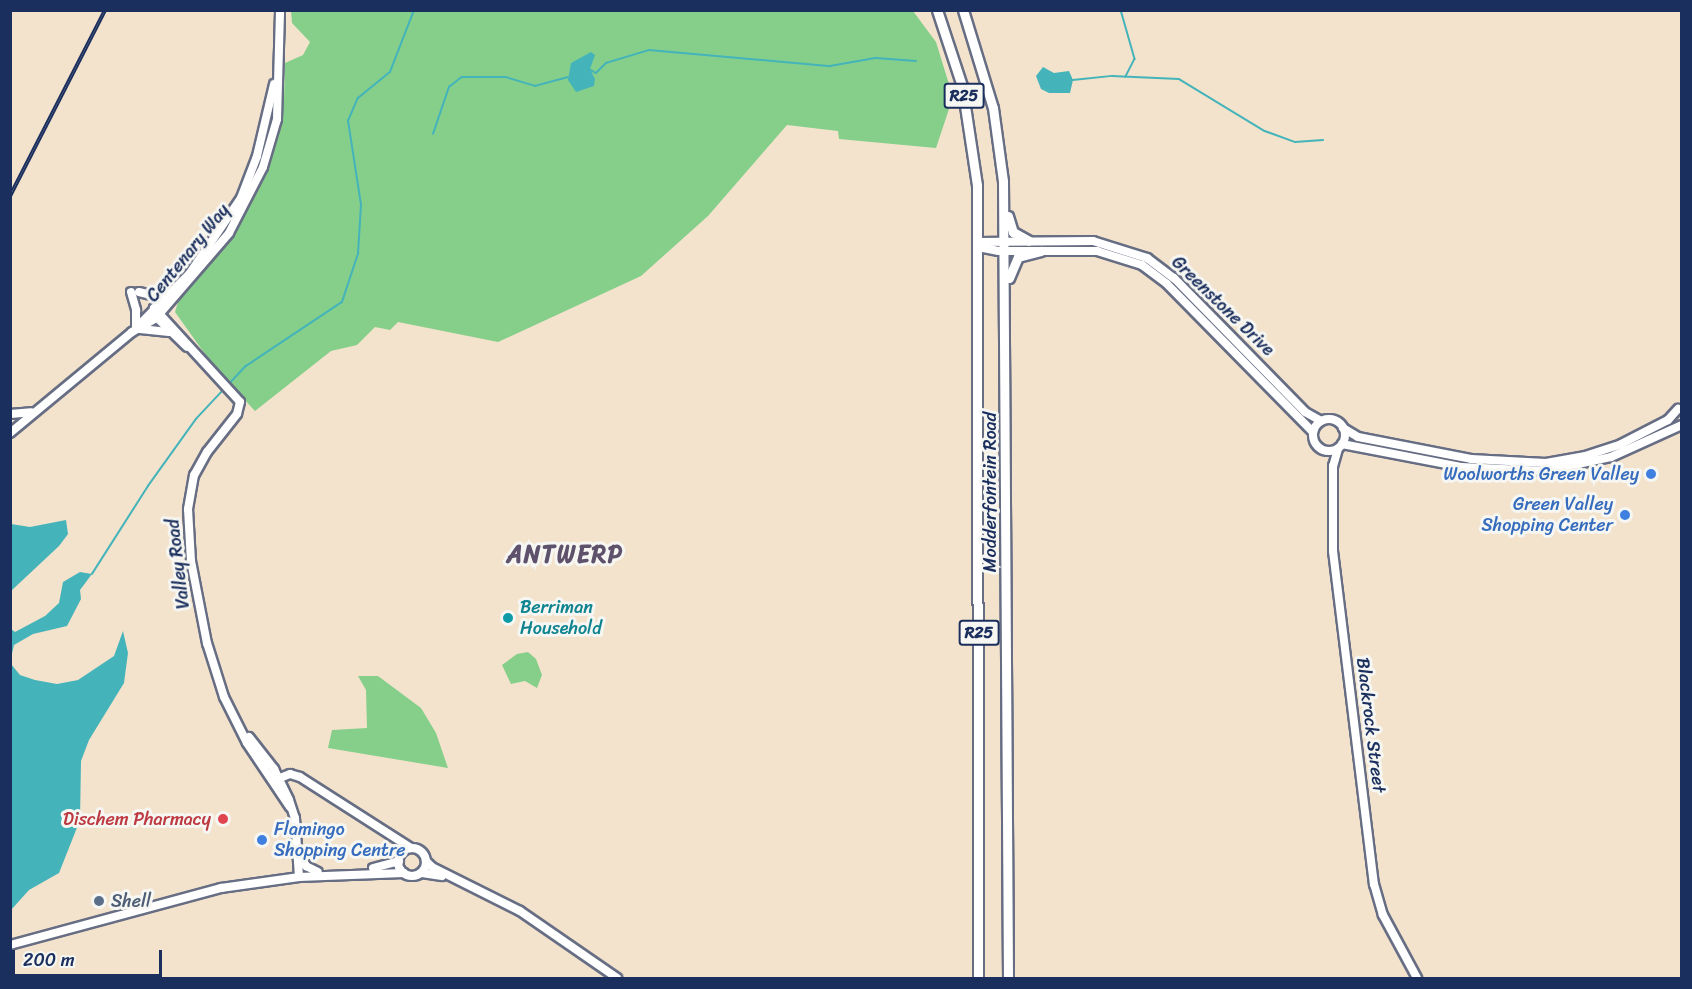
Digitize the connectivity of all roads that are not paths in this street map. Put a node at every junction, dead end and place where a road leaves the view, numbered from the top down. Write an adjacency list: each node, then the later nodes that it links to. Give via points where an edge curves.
1 (280, 10): 9 (street, Centenary Way, via 277,119 247,203 229,233)
2 (937, 10): 6 (main road, Modderfontein Road / R25, via 970,123)
3 (963, 10): 4 (main road, Modderfontein Road / R25, via 993,108)
4 (1003, 182): 5 (main road, via 1011,228); 7 (main road, Modderfontein Road / R25)
5 (1029, 241): 7 (street, Greenstone Drive); 17 (street, Greenstone Drive, via 1093,241 1120,247 1154,262 1305,412)
6 (978, 244): 7 (street, Greenstone Drive); 39 (main road, Modderfontein Road / R25)
7 (1004, 247): 8 (street, Greenstone Drive); 13 (main road, Modderfontein Road / R25)
8 (1041, 251): 13 (main road, via 1021,255 1011,265); 20 (street, Greenstone Drive, via 1106,253 1153,272)
9 (175, 294): 10 (street, Centenary Way); 11 (street, via 135,292); 12 (street)
10 (155, 313): 11 (street, Centenary Way); 12 (street)
11 (136, 330): 12 (street); 15 (street, Centenary Way)
12 (172, 330): 25 (street, Valley Road, via 240,402 237,414 194,475 188,532 207,643 224,697)
13 (1006, 350): 40 (main road, Modderfontein Road / R25)
14 (1680, 406): 18 (street); 19 (street, via 1668,420 1621,444 1546,463 1471,459 1358,437)
15 (31, 412): 16 (street); 21 (street, Centenary Way)
16 (10, 414)
17 (1321, 420): 19 (street, via 1331,419); 20 (street)
18 (1682, 423): 22 (street, via 1611,457 1545,471 1461,467)
19 (1343, 428): 22 (street)
20 (1313, 432): 23 (street, via 1316,445)
21 (10, 433)
22 (1340, 446): 23 (street); 24 (street, Blackrock Street)
23 (1324, 451): 24 (street, Blackrock Street)
24 (1333, 466): 41 (street, Blackrock Street, via 1335,573 1374,884 1383,915)
25 (249, 742): 26 (street); 27 (street)
26 (280, 778): 27 (street); 29 (street, via 290,774 300,777 395,837)
27 (290, 807): 28 (street)
28 (298, 846): 32 (street, via 303,862); 35 (street)
29 (404, 854): 30 (street, via 420,850); 31 (street); 33 (street)
30 (426, 861): 34 (street); 36 (street)
31 (371, 870): 32 (street); 33 (street); 35 (street)
32 (318, 872): 35 (street)
33 (404, 873): 34 (street)
34 (422, 873): 36 (street, via 460,883)
35 (299, 875): 37 (street, via 180,896)
36 (531, 919): 38 (street)
37 (10, 945)
38 (616, 978)
39 (978, 978)
40 (1008, 978)
41 (1417, 978)

